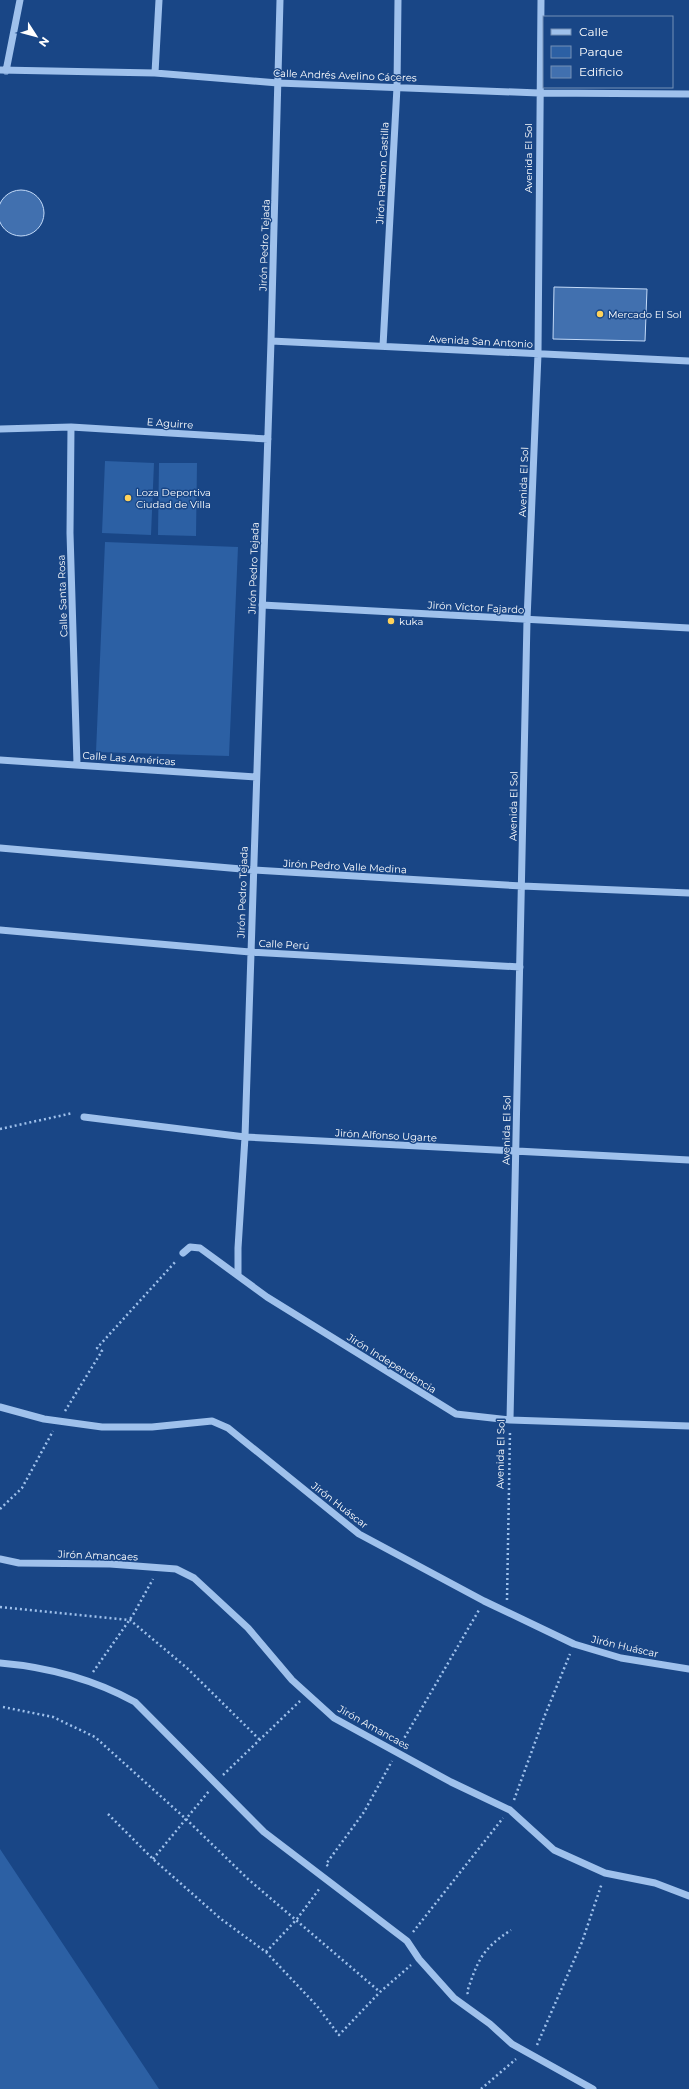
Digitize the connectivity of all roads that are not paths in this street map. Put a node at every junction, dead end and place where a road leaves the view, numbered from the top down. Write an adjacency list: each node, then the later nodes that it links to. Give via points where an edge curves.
1 (20, 0): 6 (street)
2 (159, 0): 7 (street)
3 (280, 0): 8 (street, Jirón Pedro Tejada)
4 (398, 0): 9 (street, Jirón Ramon Castilla)
5 (541, 0): 10 (street, Avenida El Sol)
6 (3, 70): 7 (street, Calle Andrés Avelino Cáceres)
7 (155, 73): 8 (street, Calle Andrés Avelino Cáceres)
8 (278, 83): 9 (street, Calle Andrés Avelino Cáceres); 12 (street, Jirón Pedro Tejada)
9 (397, 87): 10 (street, Calle Andrés Avelino Cáceres); 13 (street, Jirón Ramon Castilla)
10 (539, 93): 11 (street, Calle Andrés Avelino Cáceres); 14 (street, Avenida El Sol)
11 (689, 94)
12 (271, 341): 13 (street, Avenida San Antonio); 18 (street, Jirón Pedro Tejada)
13 (383, 346): 14 (street, Avenida San Antonio)
14 (538, 354): 15 (street, Avenida San Antonio); 20 (street, Avenida El Sol)
15 (689, 360)
16 (71, 427): 17 (street, E Aguirre); 18 (street, E Aguirre); 23 (street, Calle Santa Rosa, via 70,533)
17 (0, 429)
18 (268, 440): 19 (street, Jirón Pedro Tejada)
19 (262, 605): 20 (street, Jirón Víctor Fajardo); 24 (street, Jirón Pedro Tejada)
20 (527, 620): 21 (street, Jirón Víctor Fajardo); 27 (street, Avenida El Sol)
21 (689, 628)
22 (0, 760): 23 (street, Calle Las Américas)
23 (77, 764): 24 (street, Calle Las Américas)
24 (256, 777): 26 (street, Jirón Pedro Tejada)
25 (0, 848): 26 (street, Jirón Pedro Valle Medina)
26 (253, 870): 27 (street, Jirón Pedro Valle Medina); 30 (street, Jirón Pedro Tejada)
27 (522, 886): 28 (street, Jirón Pedro Valle Medina); 31 (street, Avenida El Sol)
28 (689, 893)
29 (0, 930): 30 (street, Calle Perú)
30 (250, 952): 31 (street, Calle Perú); 33 (street, Jirón Pedro Tejada)
31 (520, 967): 34 (street, Avenida El Sol)
32 (84, 1117): 33 (street, Jirón Alfonso Ugarte)
33 (245, 1137): 34 (street, Jirón Alfonso Ugarte); 37 (street)
34 (516, 1151): 35 (street, Jirón Alfonso Ugarte); 39 (street, Avenida El Sol)
35 (689, 1160)
36 (183, 1253): 37 (street, Jirón Independencia, via 190,1247 200,1248)
37 (238, 1276): 39 (street, Jirón Independencia, via 267,1297 456,1414)
38 (0, 1407): 43 (street, Jirón Huáscar, via 44,1420 102,1427 152,1427 212,1421 228,1428 359,1534 506,1612 574,1644 621,1658)
39 (510, 1420): 40 (street, Jirón Independencia)
40 (689, 1426)
41 (0, 1559): 44 (street, Jirón Amancaes, via 20,1563 110,1564 176,1569 194,1578 248,1628 292,1680 334,1718 451,1782 510,1810 554,1850 605,1873 655,1883)
42 (0, 1663): 45 (street, via 35,1666 86,1680 135,1702 264,1832 406,1941 454,1998 512,2044)
43 (689, 1669)
44 (689, 1896)
45 (593, 2089)

